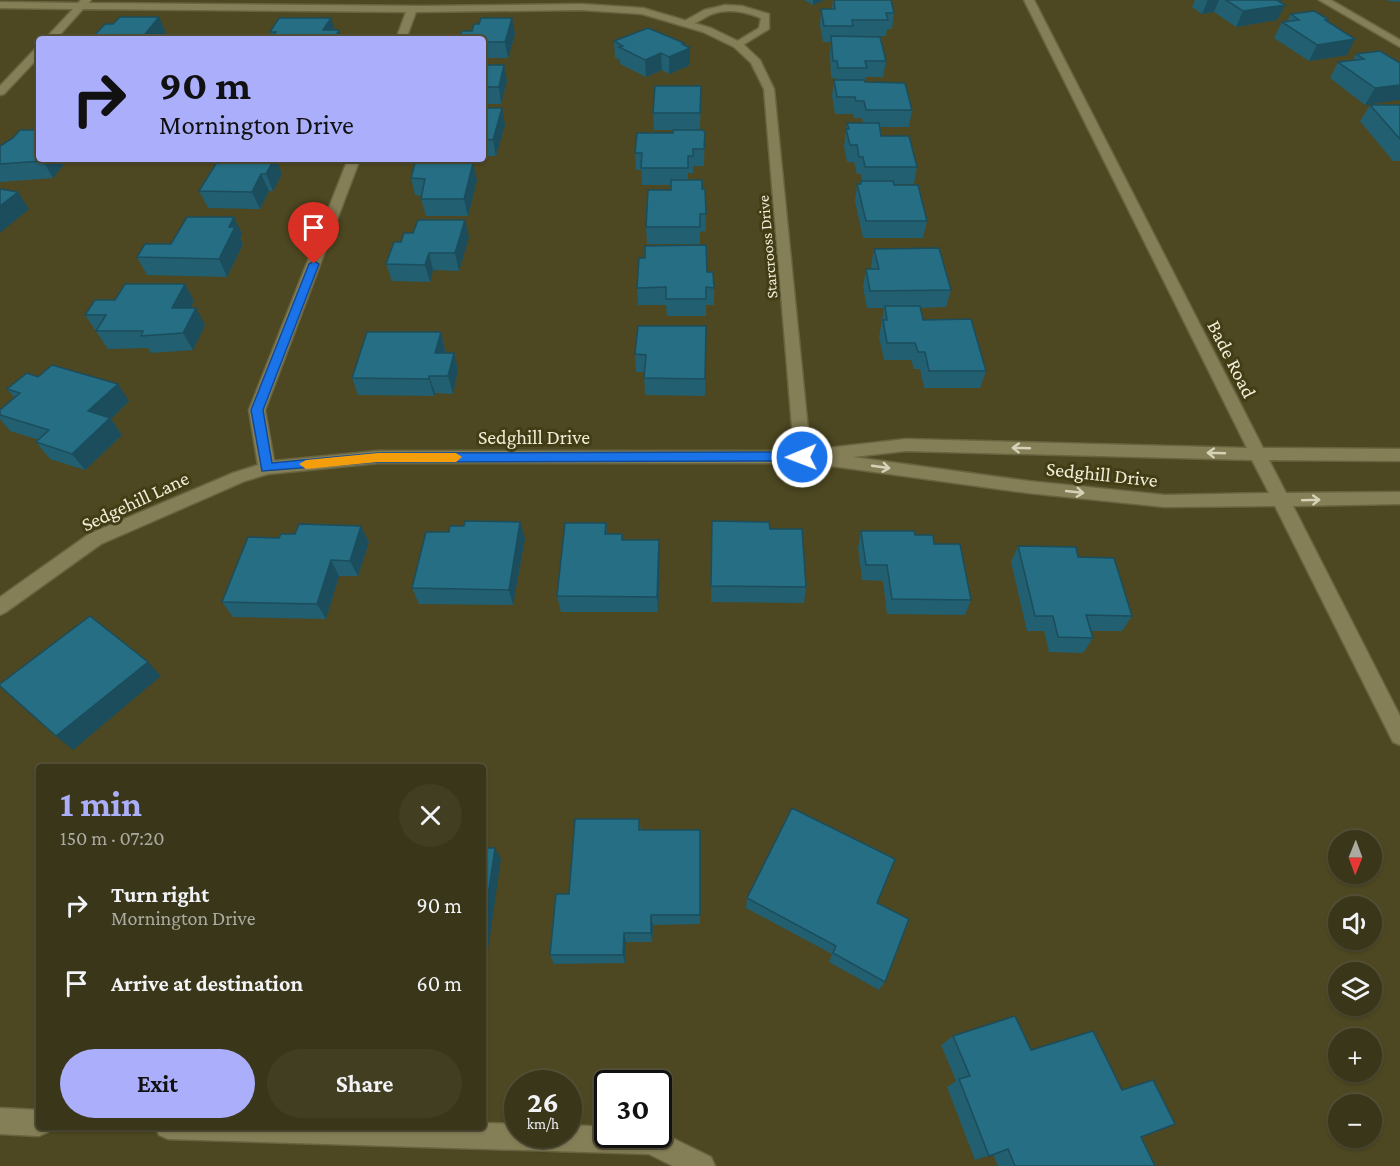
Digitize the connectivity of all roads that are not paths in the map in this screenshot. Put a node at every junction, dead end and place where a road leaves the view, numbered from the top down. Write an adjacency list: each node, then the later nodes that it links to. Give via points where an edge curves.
1 (1029, 0): 14 (street, Bade Road)
2 (1324, 0): 9 (street)
3 (84, 2): 4 (street); 5 (street); 7 (street)
4 (0, 5)
5 (412, 9): 6 (street, via 581,7 643,11); 8 (street)
6 (686, 23): 10 (street); 10 (street, via 714,8 739,7 766,16 764,29)
7 (53, 36)
8 (402, 36)
9 (1400, 44)
10 (738, 45): 16 (street, Starcrooss Drive, via 756,62 769,89)
11 (36, 54): 12 (street)
12 (0, 92)
13 (353, 162): 17 (street, via 257,410)
14 (1256, 454): 15 (street, Sedghill Drive); 16 (street, Sedghill Drive, one-way to 16, via 906,445); 19 (street, Bade Road)
15 (1400, 455)
16 (802, 457): 17 (street, Sedghill Drive, via 378,457); 19 (street, Sedghill Drive, one-way to 19, via 1153,500)
17 (267, 468): 20 (street, Sedgehill Lane, via 95,539)
18 (1400, 498): 19 (street, Sedghill Drive, one-way to 18)
19 (1280, 501): 21 (street, Bade Road)
20 (0, 607)
21 (1400, 736)
22 (0, 1121): 23 (street)
23 (36, 1122)
24 (297, 1130): 25 (street, via 650,1141)
25 (702, 1166)

